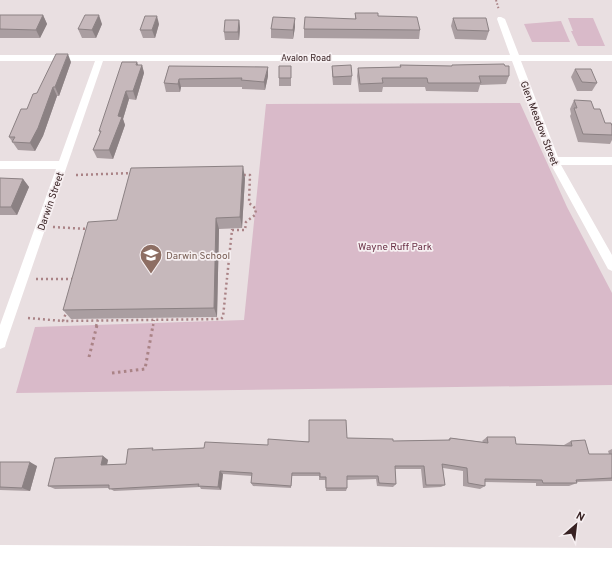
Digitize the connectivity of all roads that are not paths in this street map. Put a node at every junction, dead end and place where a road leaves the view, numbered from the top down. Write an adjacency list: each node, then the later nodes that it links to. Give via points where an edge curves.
1 (501, 19): 4 (street, Glen Meadow Street)
2 (0, 58): 3 (street, Avalon Road)
3 (100, 58): 4 (street, Avalon Road); 9 (street, Darwin Street)
4 (516, 58): 5 (street, Avalon Road); 6 (street, Glen Meadow Street)
5 (612, 58)
6 (554, 161): 7 (street); 10 (street, Glen Meadow Street)
7 (612, 161)
8 (0, 165): 9 (street)
9 (63, 165): 11 (street, Darwin Street, via 23,278)
10 (612, 266)
11 (4, 321): 12 (street, Darwin Street)
12 (0, 343)
13 (0, 553): 14 (street)
14 (612, 556)

